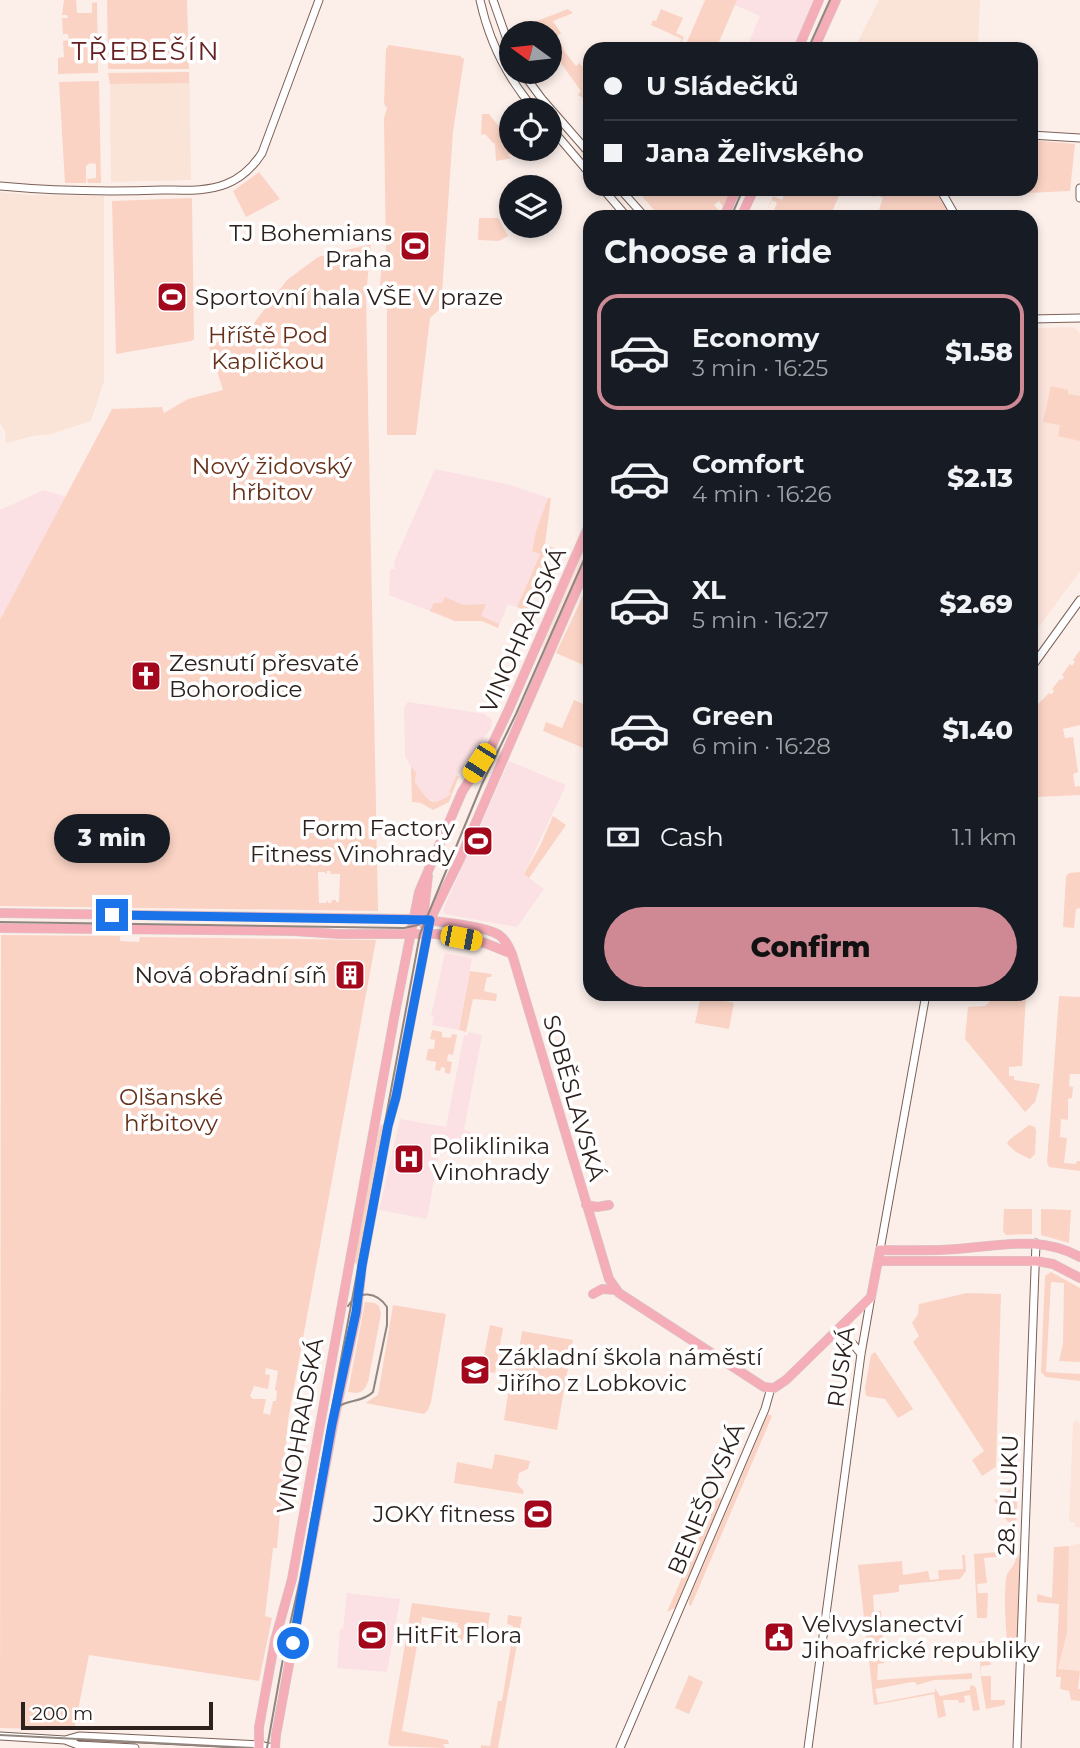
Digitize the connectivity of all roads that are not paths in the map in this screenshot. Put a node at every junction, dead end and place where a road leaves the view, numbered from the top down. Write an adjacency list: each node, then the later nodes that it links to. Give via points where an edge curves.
1 (319, 0): 16 (street, via 262,153 236,179 196,189 73,192)
2 (480, 0): 10 (street, via 500,58)
3 (493, 0): 6 (street)
4 (819, 0): 7 (main road)
5 (834, 3): 8 (main road)
6 (500, 21)
7 (801, 42)
8 (817, 42)
9 (531, 84): 14 (street)
10 (526, 98)
11 (1038, 135): 12 (street)
12 (1080, 138)
13 (562, 141): 15 (street)
14 (583, 146)
15 (583, 166)
16 (0, 186)
17 (1080, 188): 20 (street)
18 (609, 196): 21 (street)
19 (626, 196): 22 (street)
20 (1080, 198)
21 (621, 210)
22 (639, 210)
23 (1080, 318): 24 (street)
24 (1038, 319)
25 (583, 539): 30 (main road, VINOHRADSKÁ, via 509,711 462,792 421,886)
26 (583, 575): 30 (main road, VINOHRADSKÁ, via 457,866)
27 (1080, 600): 28 (street)
28 (1038, 658)
29 (0, 913): 30 (main road)
30 (422, 920): 32 (main road, VINOHRADSKÁ); 33 (main road, VINOHRADSKÁ); 34 (main road, via 494,933)
31 (0, 928): 33 (main road)
32 (427, 933): 33 (main road); 34 (main road, via 485,943); 36 (main road, VINOHRADSKÁ)
33 (411, 934): 37 (main road, VINOHRADSKÁ)
34 (512, 954): 38 (main road, SOBĚSLAVSKÁ)
35 (925, 1001): 41 (street, RUSKÁ)
36 (393, 1107): 37 (street); 56 (main road, VINOHRADSKÁ)
37 (379, 1109): 54 (main road, VINOHRADSKÁ, via 292,1579 275,1640)
38 (586, 1205): 39 (main road); 46 (main road, SOBĚSLAVSKÁ)
39 (609, 1205)
40 (1036, 1243): 41 (main road); 42 (main road); 44 (street, 28. PLUKU)
41 (880, 1250): 43 (main road, RUSKÁ)
42 (1080, 1257)
43 (878, 1261): 44 (main road); 48 (main road, RUSKÁ)
44 (1036, 1261): 45 (main road); 59 (street, 28. PLUKU)
45 (1080, 1278)
46 (615, 1290): 47 (main road); 51 (main road, via 759,1385)
47 (593, 1294)
48 (872, 1297): 49 (main road); 50 (street, RUSKÁ)
49 (831, 1336): 50 (street, via 853,1344); 51 (main road, via 786,1380)
50 (861, 1354): 58 (street, RUSKÁ)
51 (771, 1388): 57 (street, BENEŠOVSKÁ)
52 (0, 1736): 53 (street)
53 (65, 1740): 54 (street, via 79,1736); 55 (street)
54 (259, 1746): 56 (street)
55 (135, 1748)
56 (274, 1748)
57 (620, 1748)
58 (808, 1748)
59 (1017, 1748)

